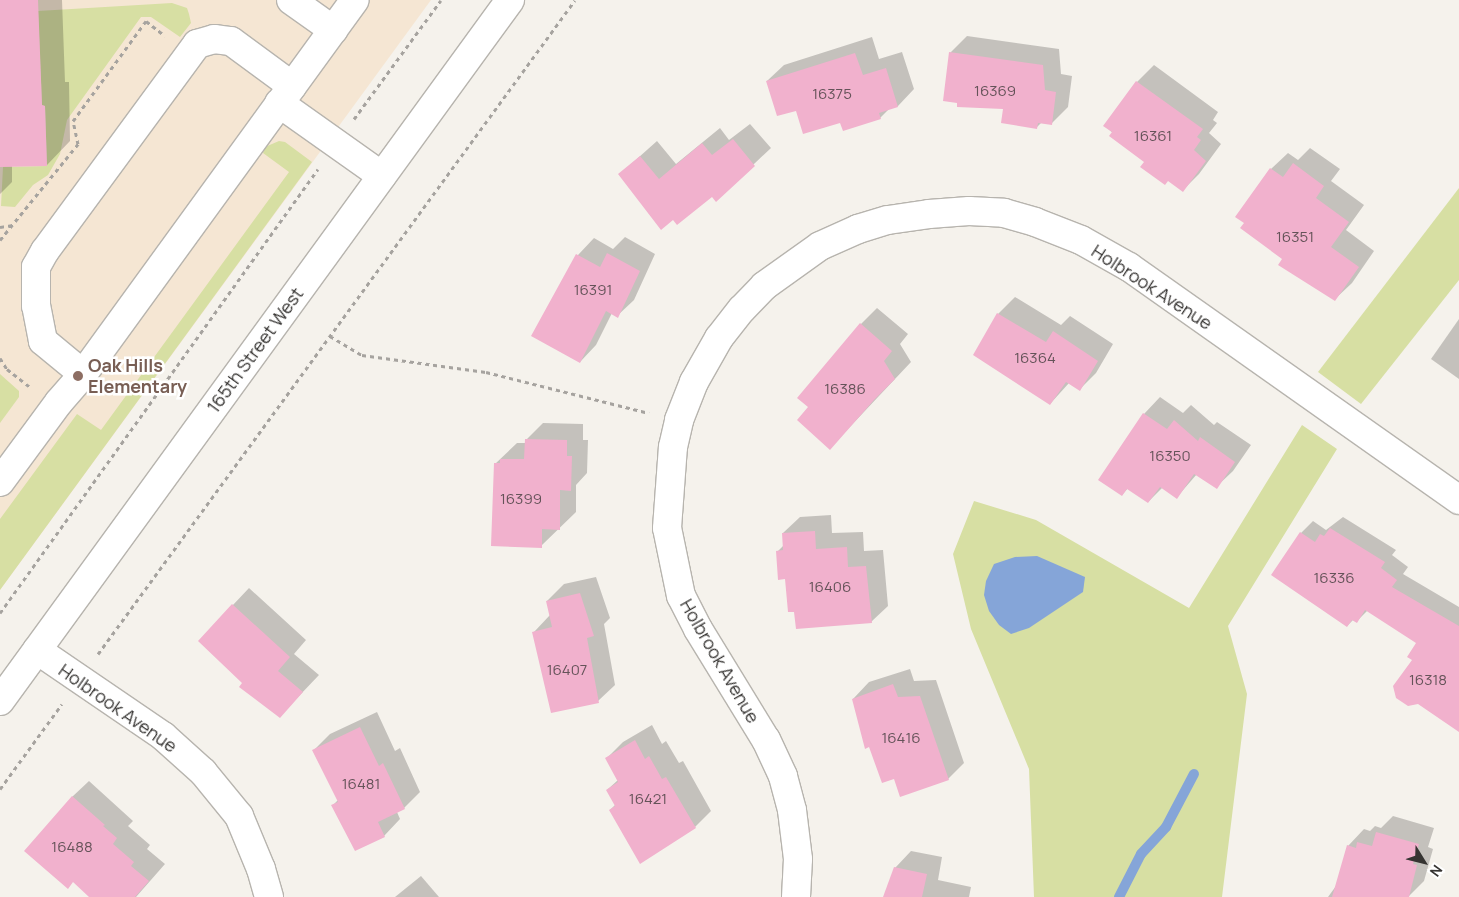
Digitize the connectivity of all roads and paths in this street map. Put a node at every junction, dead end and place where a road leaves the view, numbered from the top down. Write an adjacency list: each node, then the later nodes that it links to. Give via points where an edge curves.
1 (291, 0): 6 (street)
2 (355, 0): 6 (street)
3 (441, 0): 9 (path)
4 (510, 0): 10 (street, 165th Street West)
5 (575, 0): 14 (path)
6 (333, 30): 8 (street)
7 (167, 38): 11 (path, via 146,21 73,121 78,144)
8 (286, 94): 9 (street); 16 (street); 16 (street, via 230,41 214,39 198,44 45,251 36,267 36,306 43,341)
9 (336, 143): 10 (street); 21 (path)
10 (382, 176): 22 (street, 165th Street West)
11 (12, 224): 12 (path); 13 (path)
12 (0, 227)
13 (0, 240)
14 (330, 336): 18 (path, via 362,355 486,372); 23 (path)
15 (0, 358): 17 (path, via 7,369 31,388)
16 (84, 374): 19 (street, via 59,402)
17 (26, 395)
18 (679, 420): 20 (street, Holbrook Avenue, via 698,374 742,308 764,286 820,246 888,220 969,211 1004,212 1081,240 1128,267); 27 (street, Holbrook Avenue, via 673,447 667,528 682,596 711,652 766,740 783,776 792,810 798,859)
19 (0, 482)
20 (1459, 500)
21 (0, 614)
22 (37, 650): 23 (street, Holbrook Avenue); 24 (street, 165th Street West)
23 (79, 680): 25 (path); 26 (street, Holbrook Avenue, via 163,736 204,772 238,816)
24 (0, 701)
25 (0, 789)
26 (269, 897)
27 (796, 897)

